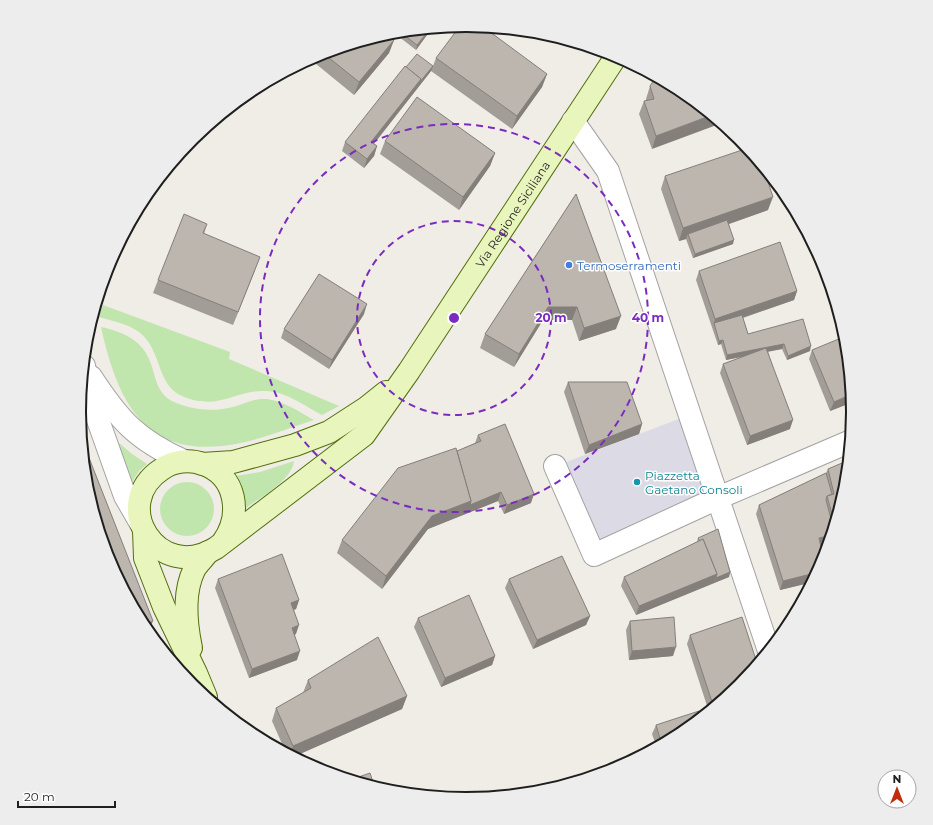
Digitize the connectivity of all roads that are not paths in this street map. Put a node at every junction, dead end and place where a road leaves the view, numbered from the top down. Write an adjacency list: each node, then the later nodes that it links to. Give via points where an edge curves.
1 (613, 62): 2 (main road, Via Regione Siciliana)
2 (573, 121): 3 (main road, Via Regione Siciliana); 9 (street, via 608,171)
3 (409, 371): 7 (main road, via 366,408 329,432 295,445 233,462); 11 (main road, via 364,435)
4 (88, 372): 7 (street, via 110,406 141,438 160,451)
5 (88, 381): 10 (street, via 93,406 124,496)
6 (845, 443): 9 (street)
7 (193, 463): 10 (main road, via 166,466 151,477 140,498); 11 (main road, via 219,473 233,498 235,507 232,526)
8 (556, 466): 9 (street, via 594,554)
9 (718, 498): 12 (street)
10 (142, 526): 11 (main road, via 155,545 171,555 190,557); 13 (main road, via 148,565 164,607)
11 (215, 547): 13 (main road, via 194,570 187,600 187,628)
12 (767, 645)
13 (196, 673): 14 (main road)
14 (201, 686)

